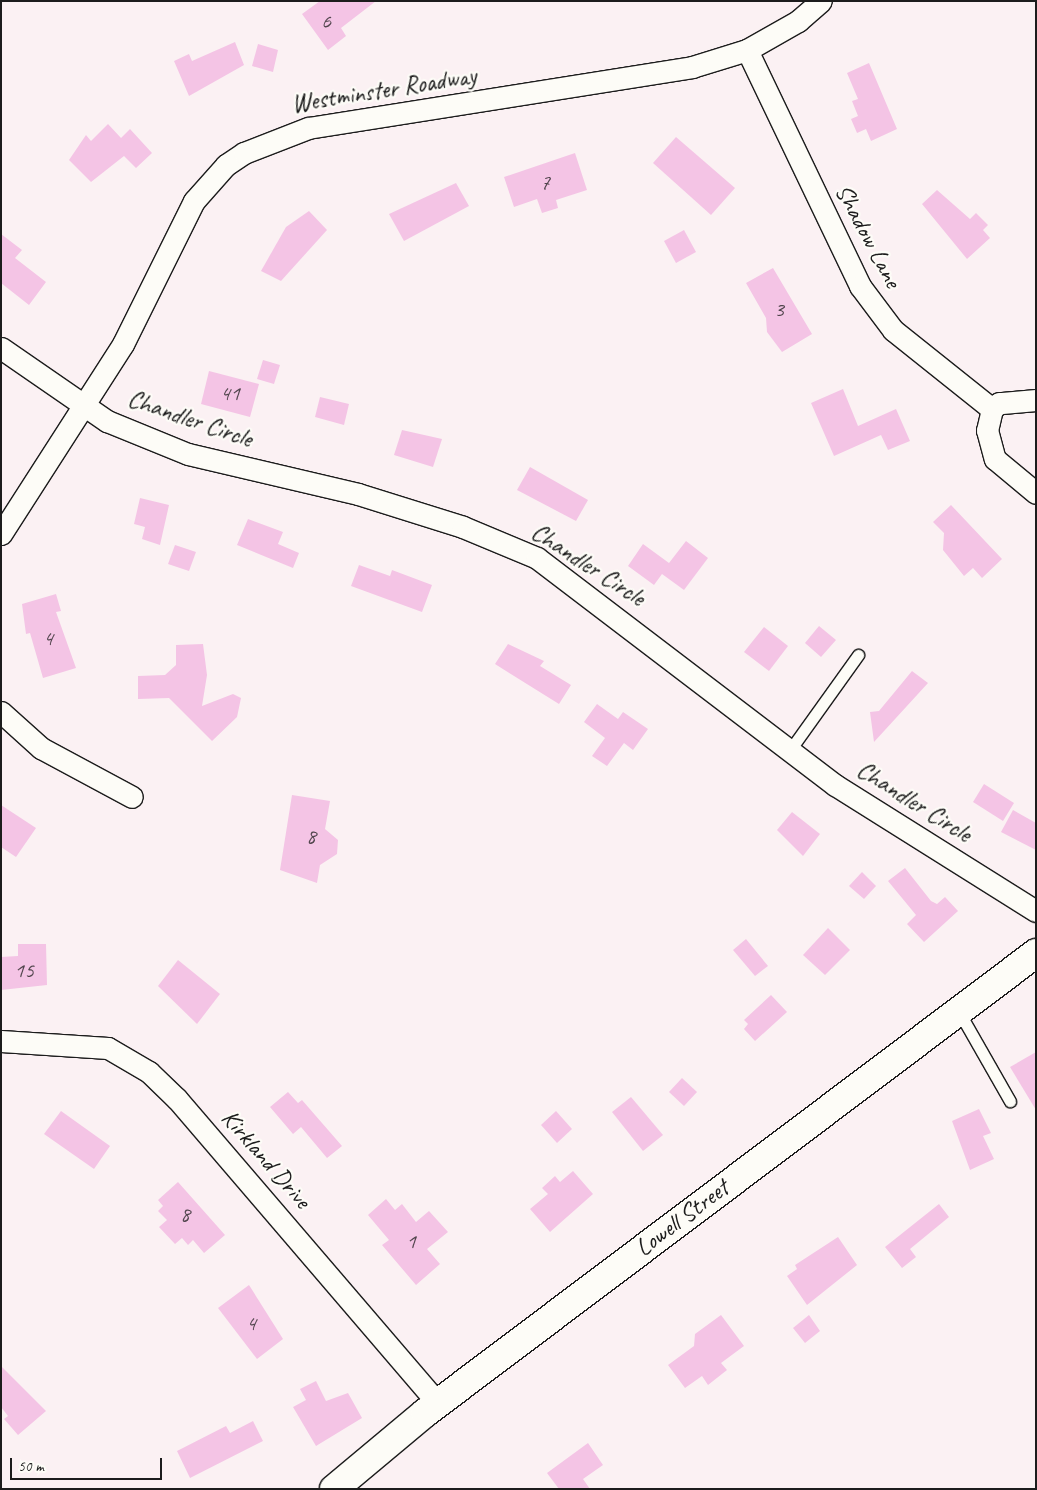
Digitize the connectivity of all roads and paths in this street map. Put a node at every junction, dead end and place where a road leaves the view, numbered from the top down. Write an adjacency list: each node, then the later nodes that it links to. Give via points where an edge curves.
1 (820, 1): 2 (street, Westminster Roadway, via 798,21)
2 (747, 50): 5 (street, Westminster Roadway, via 642,77 308,128 260,143 226,165 194,201 123,344); 6 (street, Shadow Lane, via 860,286 893,330)
3 (1, 348): 5 (street, Chandler Circle)
4 (1036, 400): 6 (street, via 1010,400)
5 (83, 407): 8 (street, Westminster Roadway); 11 (street, Chandler Circle, via 188,454 367,497 464,527 537,558)
6 (992, 409): 7 (street, via 987,436 994,459)
7 (1036, 494)
8 (1, 534)
9 (858, 655): 11 (lane)
10 (1, 712): 12 (street, via 41,748)
11 (790, 750): 13 (street, Chandler Circle, via 922,843)
12 (132, 797)
13 (1036, 911)
14 (1036, 953): 15 (main road, Lowell Street)
15 (958, 1010): 17 (lane); 18 (main road, Lowell Street)
16 (1, 1041): 18 (street, Kirkland Drive, via 108,1048 149,1072 177,1099)
17 (1010, 1101)
18 (438, 1403): 19 (main road, Lowell Street)
19 (334, 1489)

